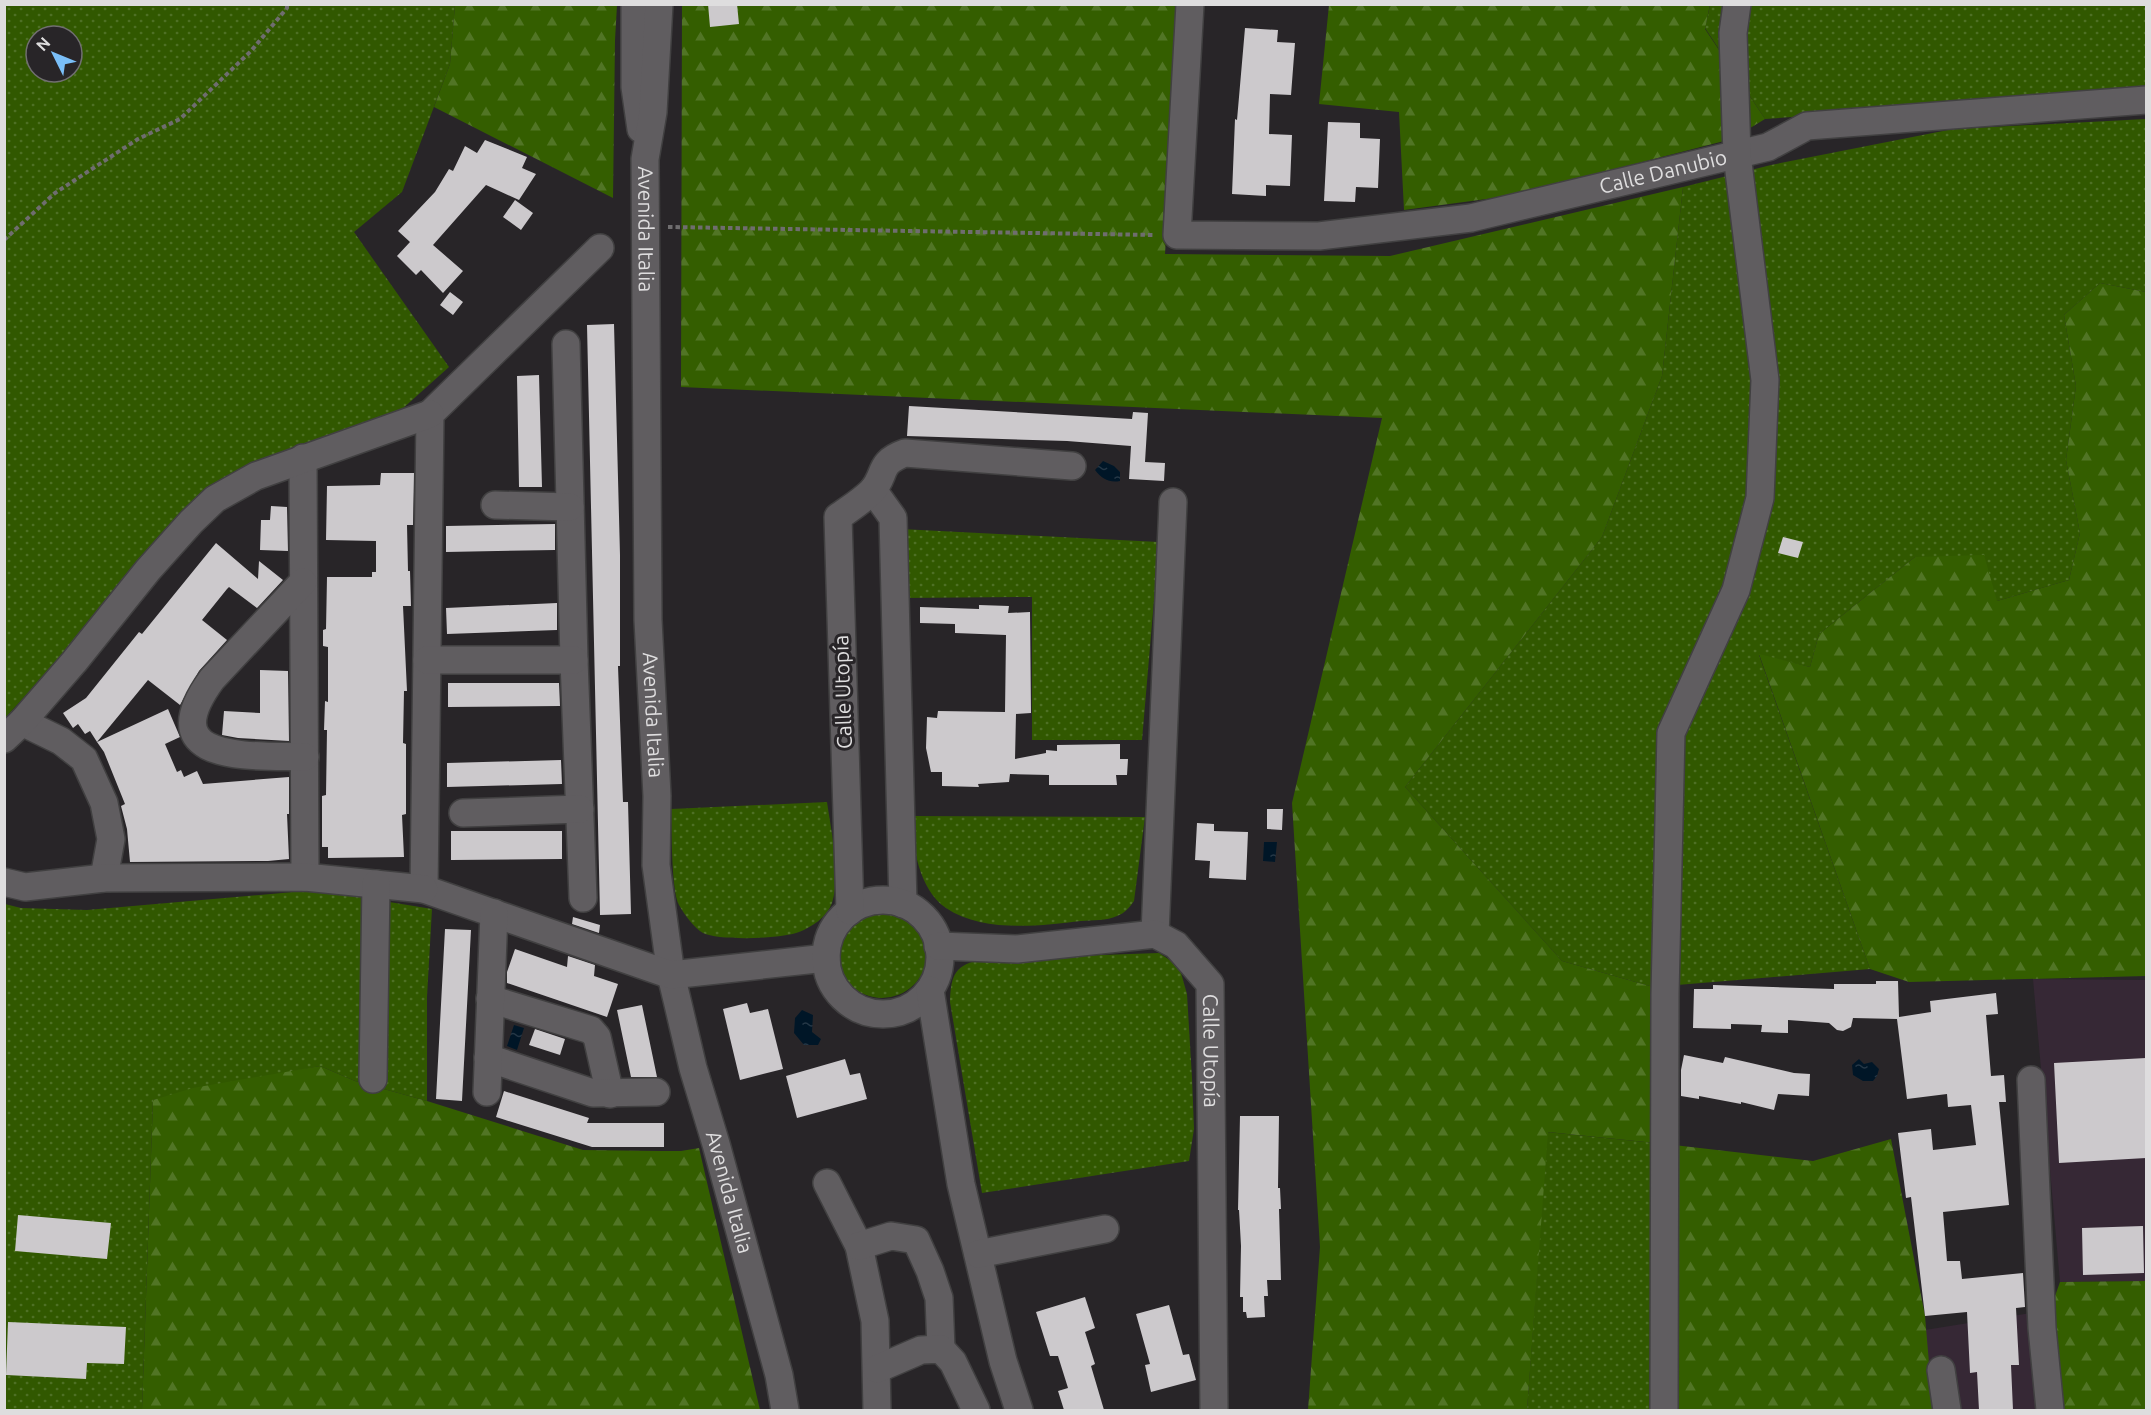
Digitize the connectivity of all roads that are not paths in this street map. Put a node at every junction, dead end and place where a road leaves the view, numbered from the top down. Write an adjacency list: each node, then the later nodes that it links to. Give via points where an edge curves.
1 (635, 4): 7 (street, via 635,87)
2 (659, 4): 7 (street, Avenida Italia, via 654,95)
3 (1190, 4): 6 (street, Calle Danubio, via 1177,235 1319,236 1471,218)
4 (1737, 4): 6 (street, via 1733,33)
5 (2146, 100): 6 (street, Calle Danubio, via 1807,126 1768,147)
6 (1737, 155): 57 (street, via 1765,380 1760,498 1736,591 1671,733 1665,994)
7 (645, 159): 36 (street, Avenida Italia, via 648,620 657,796 656,865)
8 (600, 248): 10 (street)
9 (566, 344): 16 (street)
10 (430, 414): 11 (street); 18 (street)
11 (303, 458): 17 (street); 20 (street, via 256,476 215,499 148,570)
12 (1072, 466): 13 (street, Calle Utopía, via 904,453 892,457 884,466)
13 (873, 490): 30 (street, via 893,518); 31 (street, Calle Utopía, via 838,517)
14 (1173, 502): 33 (street)
15 (495, 506): 16 (street)
16 (570, 507): 19 (street)
17 (303, 582): 21 (street); 21 (street, via 212,679 201,694 193,729 207,747 233,754)
18 (427, 660): 19 (street); 28 (street)
19 (574, 660): 22 (street)
20 (13, 731): 25 (street, via 61,741 84,759 104,803 111,839)
21 (305, 757): 24 (street)
22 (580, 809): 23 (street); 29 (street)
23 (463, 813)
24 (305, 877): 25 (street); 27 (street)
25 (104, 878): 26 (street, via 25,887)
26 (4, 882)
27 (376, 884): 28 (street); 40 (street)
28 (424, 889): 32 (street)
29 (583, 898)
30 (903, 904): 31 (street, via 878,900); 34 (street, via 927,921)
31 (850, 911): 35 (street, via 832,931)
32 (494, 913): 36 (street); 38 (street)
33 (1155, 934): 34 (street, via 1017,949); 56 (street, Calle Utopía, via 1176,945 1210,984)
34 (938, 946): 37 (street, via 938,973)
35 (826, 958): 36 (street); 37 (street, via 833,986 845,1001 862,1011 900,1012)
36 (671, 975): 52 (street, Avenida Italia, via 693,1068 779,1375)
37 (930, 990): 48 (street, via 961,1184)
38 (490, 999): 39 (street); 44 (street, via 591,1030 597,1037)
39 (488, 1058): 42 (street); 44 (street, via 593,1093)
40 (373, 1078)
41 (2031, 1080): 59 (street, via 2042,1328)
42 (487, 1092)
43 (656, 1092): 44 (street)
44 (610, 1094)
45 (827, 1183): 47 (street)
46 (1105, 1229): 48 (street)
47 (859, 1246): 49 (street, via 891,1236 915,1240 939,1298); 50 (street, via 875,1321)
48 (978, 1254): 55 (street)
49 (942, 1349): 50 (street, via 921,1350); 54 (street, via 953,1362)
50 (877, 1369): 53 (street)
51 (1941, 1370): 58 (street)
52 (785, 1410)
53 (877, 1410)
54 (976, 1410)
55 (1018, 1410)
56 (1214, 1410)
57 (1664, 1410)
58 (1947, 1410)
59 (2050, 1410)

